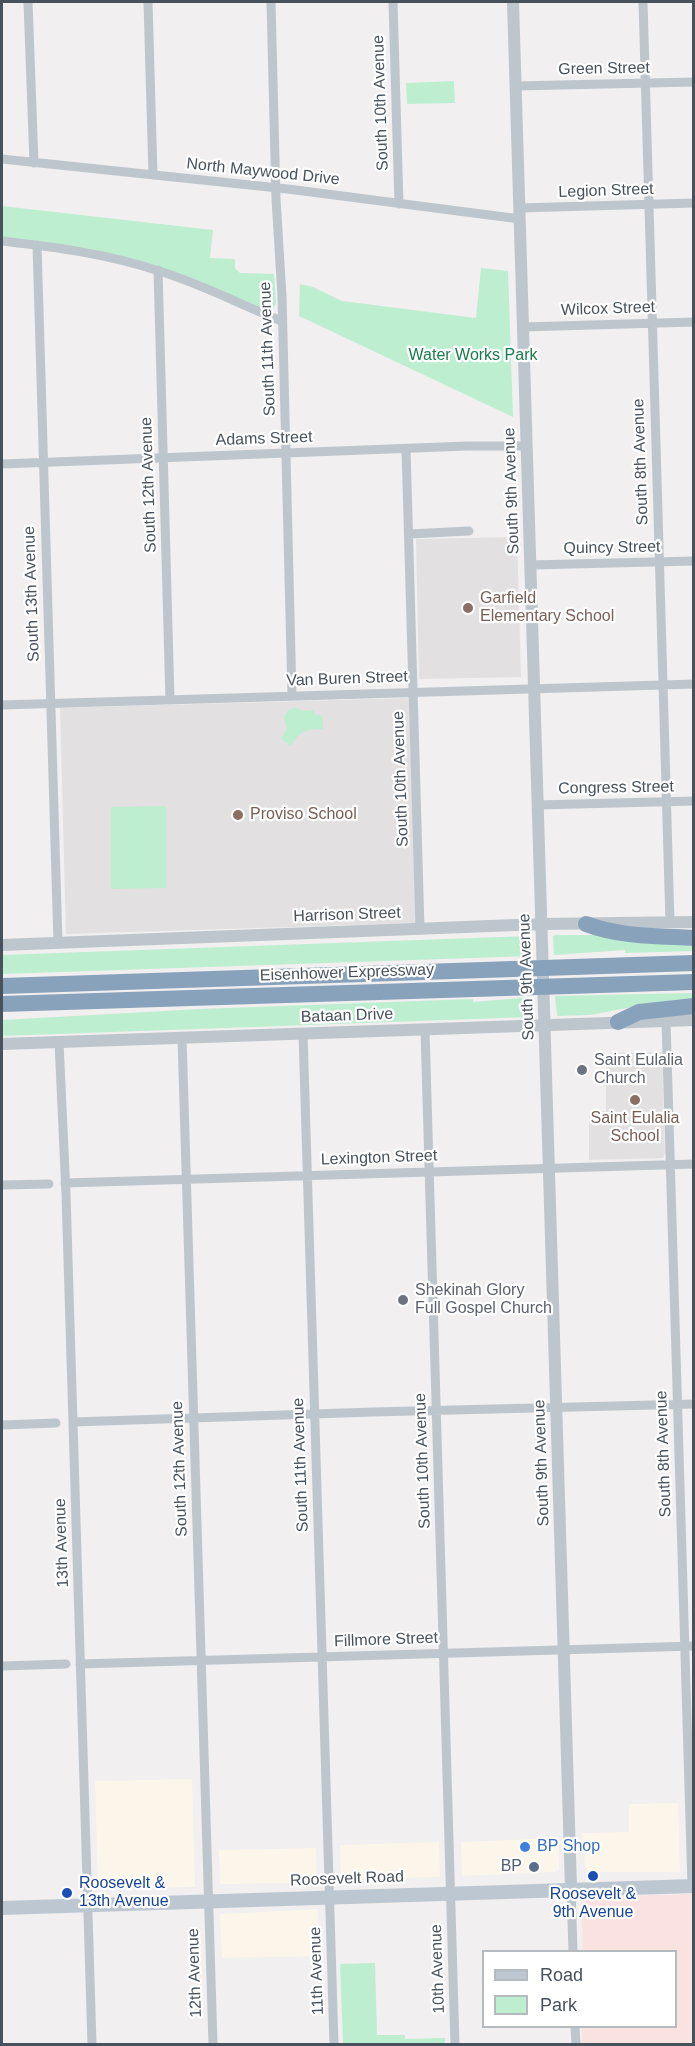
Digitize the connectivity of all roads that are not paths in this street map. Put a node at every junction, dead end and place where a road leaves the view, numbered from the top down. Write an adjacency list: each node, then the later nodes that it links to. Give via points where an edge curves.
1 (28, 2): 11 (street)
2 (148, 2): 12 (street)
3 (271, 2): 13 (street, South 11th Avenue)
4 (393, 2): 15 (street, South 10th Avenue)
5 (513, 2): 9 (street, South 9th Avenue)
6 (643, 2): 8 (street, South 8th Avenue)
7 (693, 82): 8 (street, Green Street)
8 (645, 83): 9 (street, Green Street); 16 (street, South 8th Avenue)
9 (516, 86): 17 (street, South 9th Avenue)
10 (2, 159): 11 (street, North Maywood Drive)
11 (34, 163): 12 (street, North Maywood Drive)
12 (153, 175): 13 (street, North Maywood Drive)
13 (276, 188): 15 (street, North Maywood Drive); 21 (street, South 11th Avenue)
14 (693, 203): 16 (street, Legion Street)
15 (399, 204): 17 (street, North Maywood Drive)
16 (649, 204): 17 (street, Legion Street); 22 (street, South 8th Avenue)
17 (520, 213): 24 (street, South 9th Avenue)
18 (2, 241): 19 (street)
19 (36, 245): 20 (street); 29 (street, South 13th Avenue)
20 (158, 270): 21 (street); 28 (street, South 12th Avenue)
21 (282, 321): 27 (street, South 11th Avenue)
22 (652, 322): 23 (street, Wilcox Street); 24 (street, Wilcox Street); 34 (street, South 8th Avenue)
23 (693, 322)
24 (524, 327): 25 (street, South 9th Avenue)
25 (527, 446): 26 (street, Adams Street); 35 (street, South 9th Avenue)
26 (406, 449): 27 (street, Adams Street); 32 (street, South 10th Avenue)
27 (286, 454): 28 (street, Adams Street); 40 (street, South 11th Avenue)
28 (163, 457): 29 (street, Adams Street); 41 (street, South 12th Avenue)
29 (42, 462): 30 (street, Adams Street); 42 (street, South 13th Avenue)
30 (2, 464)
31 (469, 531): 32 (street)
32 (409, 534): 39 (street, South 10th Avenue)
33 (693, 561): 34 (street, Quincy Street)
34 (659, 562): 35 (street, Quincy Street); 36 (street, South 8th Avenue)
35 (531, 565): 38 (street, South 9th Avenue)
36 (663, 684): 37 (street, Van Buren Street); 38 (street, Van Buren Street); 45 (street, South 8th Avenue)
37 (693, 684)
38 (535, 688): 39 (street, Van Buren Street); 46 (street, South 9th Avenue)
39 (413, 692): 40 (street, Van Buren Street); 51 (street, South 10th Avenue)
40 (292, 696): 41 (street, Van Buren Street)
41 (170, 700): 42 (street, Van Buren Street)
42 (51, 703): 43 (street, Van Buren Street); 53 (street, South 13th Avenue)
43 (2, 705)
44 (693, 801): 45 (street, Congress Street)
45 (666, 802): 46 (street, Congress Street); 47 (street, South 8th Avenue)
46 (538, 805): 49 (street, South 9th Avenue)
47 (670, 922): 48 (street, Harrison Street); 50 (street, Harrison Street)
48 (693, 922)
49 (542, 924): 50 (street, Harrison Street); 51 (street, Harrison Street); 60 (street, South 9th Avenue)
50 (586, 924): 52 (highway, via 612,932)
51 (420, 929): 53 (street, Harrison Street)
52 (693, 938)
53 (58, 943): 54 (street, Harrison Street)
54 (2, 945)
55 (693, 963): 57 (highway, Eisenhower Expressway)
56 (693, 982): 58 (highway, Eisenhower Expressway)
57 (2, 985)
58 (2, 1004)
59 (693, 1006): 63 (highway, via 639,1012)
60 (545, 1018): 63 (street, Bataan Drive); 64 (street, Bataan Drive); 71 (street, South 9th Avenue)
61 (666, 1020): 62 (street, Bataan Drive); 63 (street, Bataan Drive); 69 (street, South 8th Avenue)
62 (693, 1020)
63 (618, 1022)
64 (424, 1030): 65 (street, Bataan Drive); 72 (street, South 10th Avenue)
65 (303, 1034): 66 (street, Bataan Drive); 73 (street, South 11th Avenue)
66 (182, 1038): 67 (street, Bataan Drive); 74 (street, South 12th Avenue)
67 (59, 1042): 68 (street, Bataan Drive); 75 (street, 13th Avenue)
68 (2, 1044)
69 (670, 1164): 70 (street, Lexington Street); 71 (street, Lexington Street); 79 (street, South 8th Avenue)
70 (693, 1164)
71 (550, 1167): 72 (street, Lexington Street); 80 (street, South 9th Avenue)
72 (429, 1171): 73 (street, Lexington Street); 81 (street, South 10th Avenue)
73 (307, 1176): 74 (street, Lexington Street); 82 (street, South 11th Avenue)
74 (186, 1180): 75 (street, Lexington Street); 83 (street, South 12th Avenue)
75 (65, 1183): 84 (street, 13th Avenue)
76 (49, 1184): 77 (street)
77 (2, 1185)
78 (693, 1404): 79 (street)
79 (677, 1405): 80 (street); 87 (street, South 8th Avenue)
80 (557, 1408): 81 (street); 88 (street, South 9th Avenue)
81 (436, 1411): 82 (street); 89 (street, South 10th Avenue)
82 (314, 1415): 83 (street); 90 (street, South 11th Avenue)
83 (193, 1419): 84 (street); 91 (street, South 12th Avenue)
84 (73, 1422): 93 (street, 13th Avenue)
85 (56, 1423): 86 (street)
86 (2, 1425)
87 (689, 1646): 88 (street, Fillmore Street); 95 (street, South 8th Avenue)
88 (564, 1649): 89 (street, Fillmore Street); 96 (street, South 9th Avenue)
89 (444, 1653): 90 (street, Fillmore Street); 97 (street, South 10th Avenue)
90 (322, 1657): 91 (street, Fillmore Street); 98 (street, South 11th Avenue)
91 (201, 1660): 93 (street, Fillmore Street); 99 (street, South 12th Avenue)
92 (66, 1664): 94 (street)
93 (80, 1664): 100 (street, 13th Avenue)
94 (2, 1666)
95 (693, 1886): 96 (main road, Roosevelt Road)
96 (571, 1888): 97 (main road, Roosevelt Road); 102 (street, South 9th Avenue)
97 (451, 1892): 98 (main road, Roosevelt Road); 107 (street, 10th Avenue)
98 (329, 1896): 99 (main road, Roosevelt Road); 106 (street, 11th Avenue)
99 (208, 1900): 100 (main road, Roosevelt Road); 105 (street, 12th Avenue)
100 (88, 1904): 101 (main road, Roosevelt Road); 104 (street, 13th Avenue)
101 (2, 1908)
102 (573, 1950)
103 (575, 2028): 108 (street)
104 (92, 2044)
105 (213, 2044)
106 (334, 2044)
107 (455, 2044)
108 (576, 2044)

